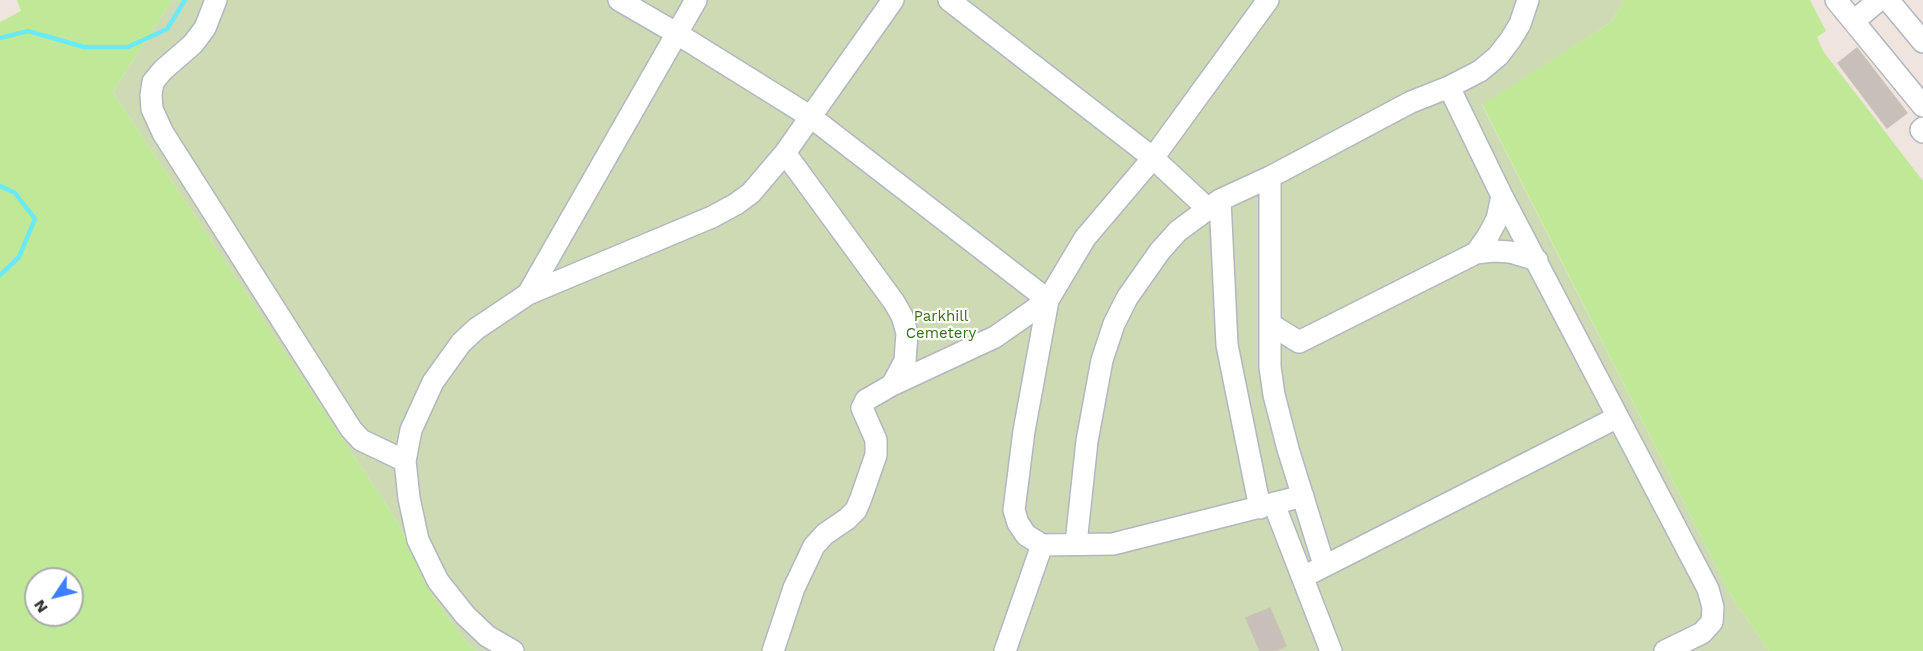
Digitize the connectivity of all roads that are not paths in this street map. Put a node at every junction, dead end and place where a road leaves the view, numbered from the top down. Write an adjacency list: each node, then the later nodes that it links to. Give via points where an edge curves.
1 (216, 0): 31 (lane, via 199,36 153,82 152,109 163,133 351,429 361,440)
2 (620, 0): 12 (lane)
3 (696, 0): 12 (lane)
4 (893, 0): 16 (lane)
5 (949, 0): 18 (lane)
6 (1268, 0): 18 (lane)
7 (1528, 0): 14 (lane, via 1520,24 1498,56 1480,71)
8 (1836, 0): 11 (lane)
9 (1879, 0): 11 (lane)
10 (1888, 0): 13 (lane)
11 (1854, 21): 15 (lane)
12 (676, 33): 16 (lane); 24 (lane)
13 (1923, 42)
14 (1449, 87): 19 (lane, via 1411,102); 20 (lane)
15 (1923, 106)
16 (811, 117): 17 (lane); 25 (lane)
17 (785, 153): 24 (lane, via 751,193 736,204); 29 (lane, via 902,316 907,333 904,361)
18 (1154, 158): 21 (lane); 25 (lane, via 1085,238)
19 (1270, 177): 21 (lane); 26 (lane)
20 (1502, 196): 22 (lane, via 1497,219); 23 (lane)
21 (1214, 205): 33 (lane, via 1227,345); 34 (lane, via 1178,231 1160,251 1114,324 1102,360 1087,441)
22 (1476, 253): 23 (lane, via 1510,252); 27 (lane)
23 (1537, 260): 30 (lane)
24 (528, 294): 31 (lane, via 476,329 449,358 411,430)
25 (1048, 300): 29 (lane, via 995,337); 35 (lane, via 1014,510 1026,535)
26 (1270, 324): 27 (lane); 28 (lane)
27 (1299, 342): 28 (lane)
28 (1270, 367): 32 (lane)
29 (892, 385): 39 (lane, via 866,400 862,408 876,440 876,455 856,510 814,546 794,588)
30 (1618, 417): 36 (lane); 42 (lane, via 1708,589 1713,607 1712,622 1702,633)
31 (405, 461): 38 (lane, via 418,540 438,581 487,636)
32 (1302, 496): 33 (lane); 36 (lane)
33 (1267, 506): 34 (lane, via 1113,544); 37 (lane)
34 (1076, 543): 35 (lane)
35 (1042, 545): 40 (lane)
36 (1324, 565): 37 (lane)
37 (1303, 577): 41 (lane)
38 (513, 651)
39 (773, 651)
40 (1005, 651)
41 (1330, 651)
42 (1665, 651)

